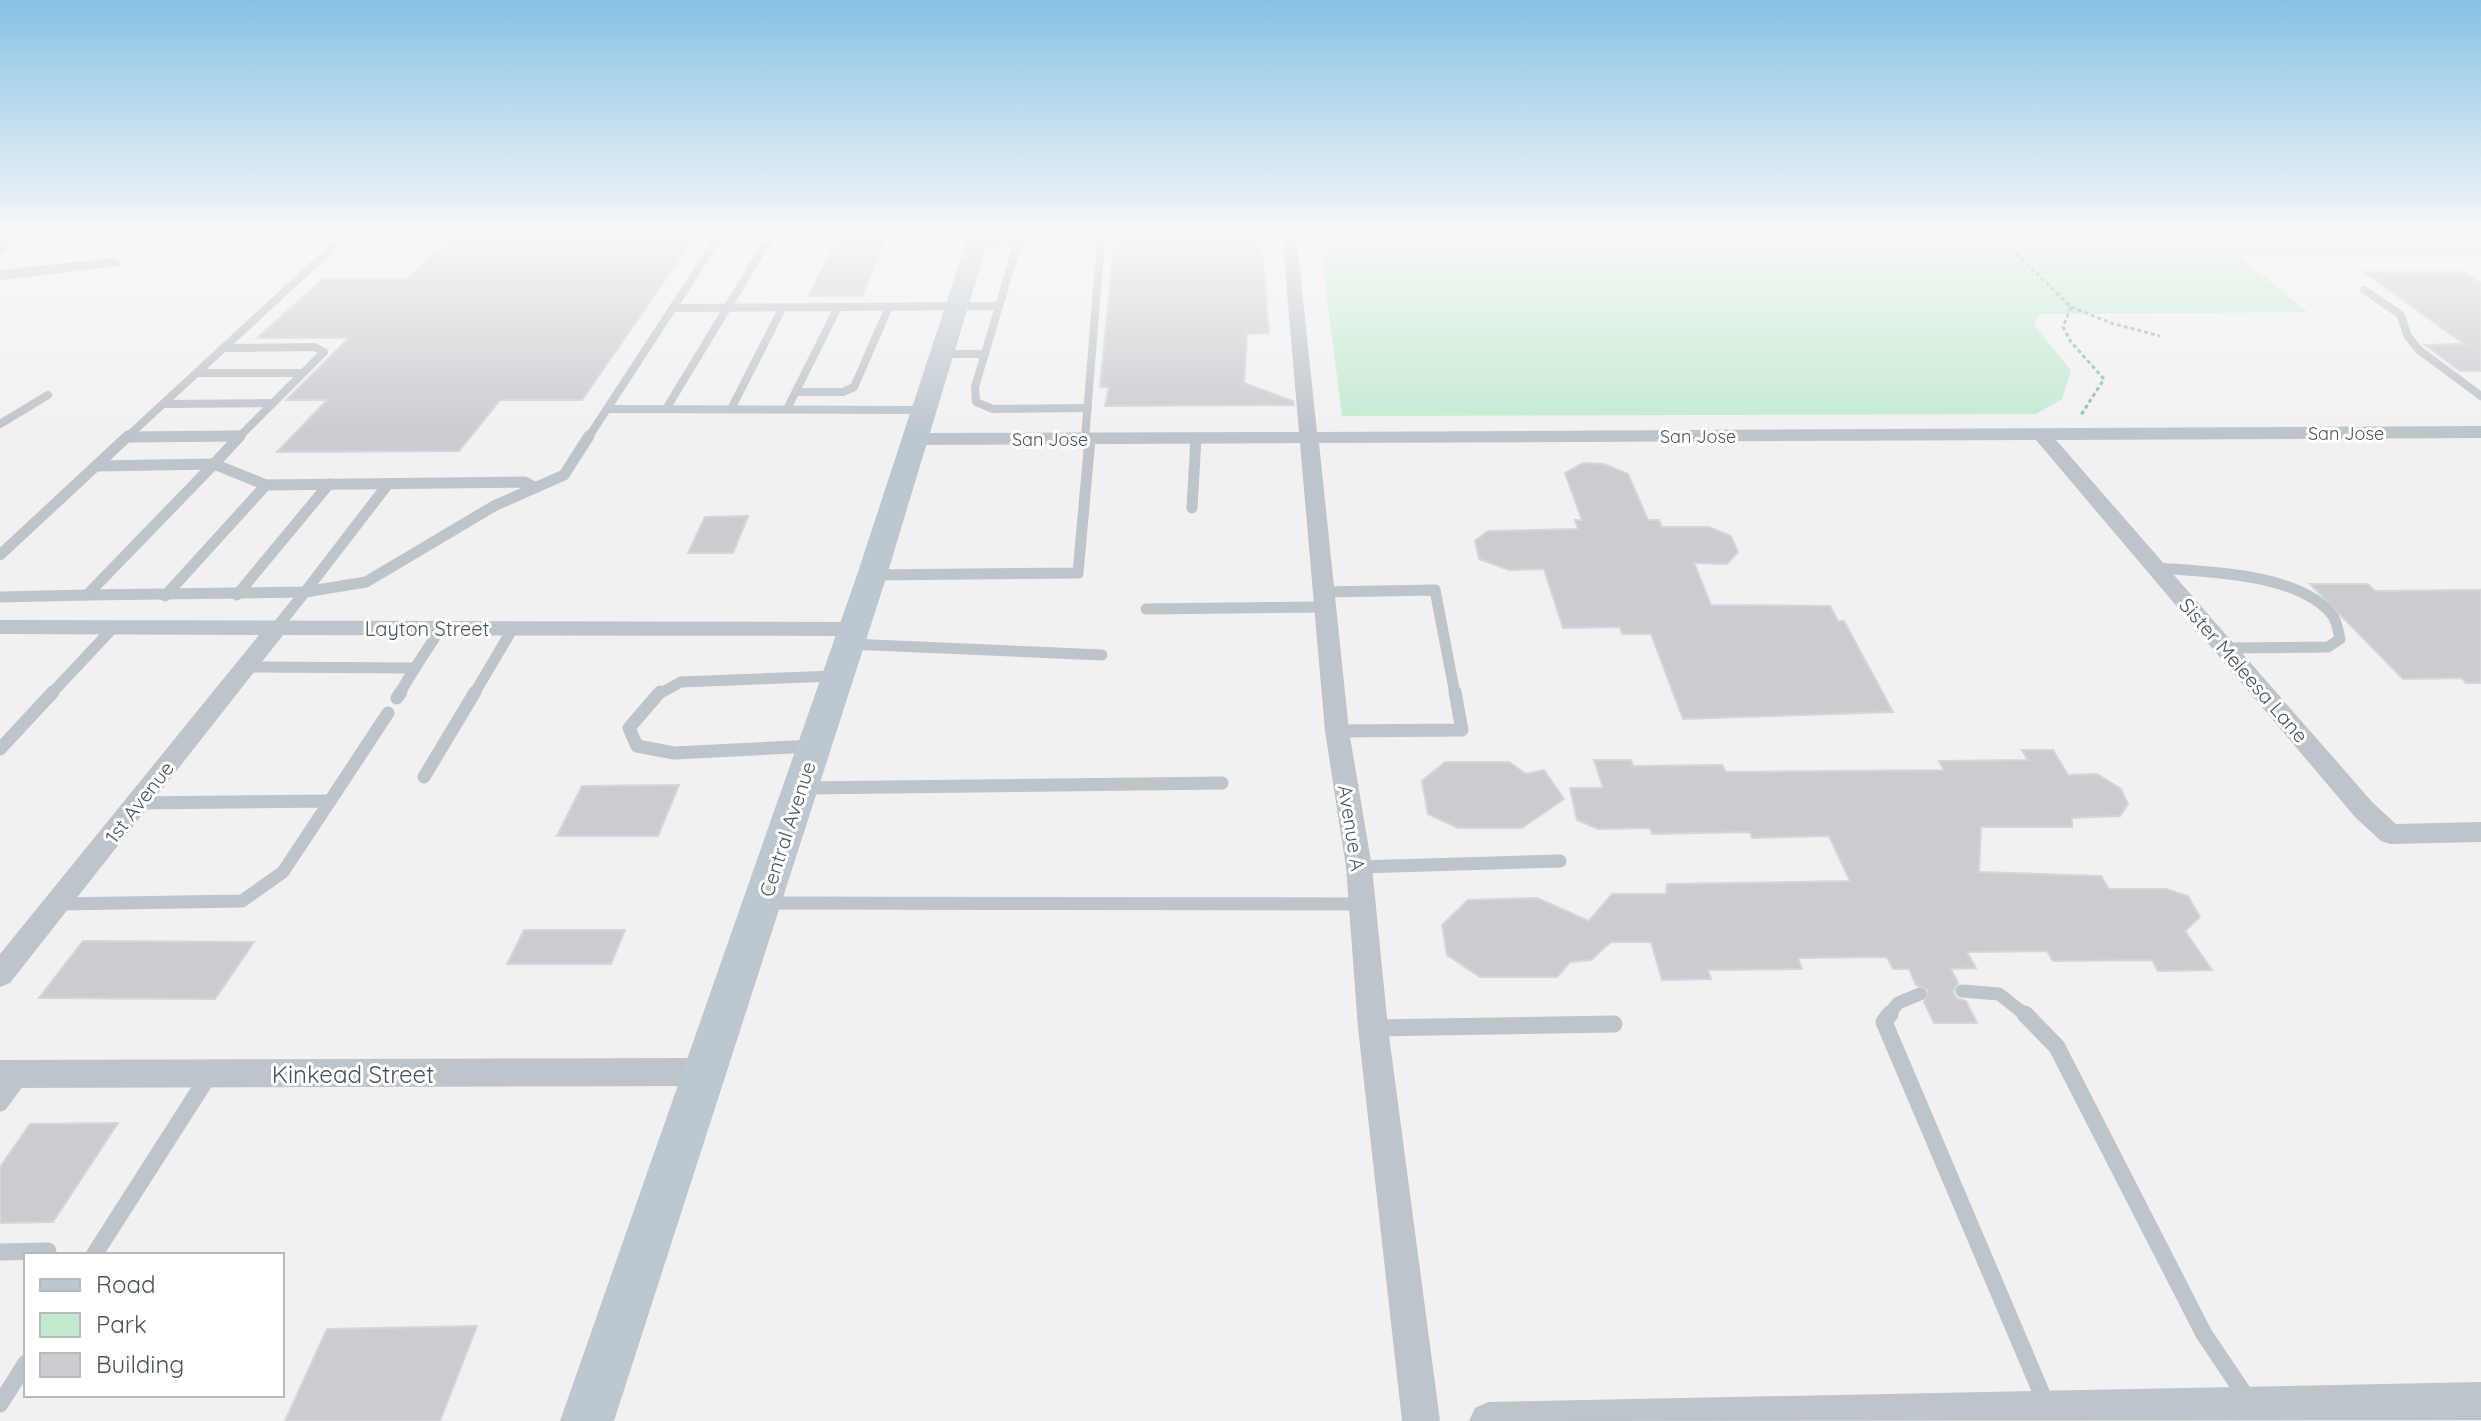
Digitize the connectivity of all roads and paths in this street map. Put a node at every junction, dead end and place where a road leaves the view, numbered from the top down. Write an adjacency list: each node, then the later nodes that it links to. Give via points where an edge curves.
1 (275, 300): 19 (lane)
2 (681, 300): 16 (lane)
3 (733, 300): 17 (lane)
4 (960, 300): 10 (street, Central Avenue)
5 (1001, 300): 11 (lane)
6 (1096, 300): 29 (lane)
7 (1296, 300): 42 (street, Avenue A)
8 (2064, 300): 15 (path)
9 (2379, 300): 26 (lane, via 2401,315 2419,350)
10 (958, 306): 11 (lane); 14 (lane); 20 (street, Central Avenue)
11 (999, 306): 21 (lane)
12 (783, 307): 13 (lane); 17 (lane); 32 (lane)
13 (838, 307): 14 (lane); 24 (lane)
14 (889, 307): 24 (lane, via 854,387 843,392)
15 (2071, 307): 18 (path); 34 (path, via 2063,327 2104,379)
16 (676, 308): 17 (lane); 30 (lane)
17 (729, 308): 31 (lane)
18 (2160, 336)
19 (224, 348): 22 (lane); 23 (lane, via 315,347 324,352)
20 (942, 354): 21 (lane); 36 (street, Central Avenue)
21 (985, 354): 29 (lane, via 975,387 980,406)
22 (197, 373): 23 (lane); 28 (lane)
23 (302, 373): 27 (lane)
24 (796, 392): 33 (lane)
25 (48, 395): 35 (lane)
26 (2481, 396)
27 (273, 403): 28 (lane); 40 (lane)
28 (164, 404): 39 (lane)
29 (1088, 408): 43 (lane)
30 (609, 409): 31 (lane); 49 (lane, via 564,475)
31 (666, 409): 32 (lane)
32 (731, 409): 33 (lane)
33 (787, 409): 36 (lane)
34 (2079, 417)
35 (0, 424)
36 (920, 424): 43 (street, San Jose); 53 (street, Central Avenue)
37 (2481, 432): 38 (street, San Jose)
38 (2042, 435): 42 (street, San Jose); 52 (street, Sister Meleesa Lane)
39 (128, 437): 40 (lane); 45 (lane)
40 (239, 437): 44 (lane)
41 (1196, 438): 42 (street, San Jose); 43 (street, San Jose); 50 (lane)
42 (1312, 438): 59 (street, Avenue A)
43 (1087, 439): 53 (lane, via 1078,573)
44 (214, 464): 45 (lane); 48 (lane); 55 (lane)
45 (97, 466): 51 (lane)
46 (329, 484): 47 (lane); 48 (lane); 56 (lane)
47 (388, 484): 49 (lane, via 525,482); 54 (lane)
48 (266, 485): 57 (lane)
49 (534, 487): 54 (lane, via 366,582)
50 (1192, 508)
51 (0, 555)
52 (2157, 568): 66 (street, Sister Meleesa Lane); 66 (lane, via 2265,580 2301,590 2330,613 2341,630 2340,639 2328,647)
53 (872, 575): 67 (street, Central Avenue)
54 (305, 592): 56 (lane); 62 (lane)
55 (87, 595): 57 (lane); 58 (lane)
56 (237, 595): 57 (lane)
57 (165, 596)
58 (0, 597)
59 (1323, 600): 60 (lane); 73 (street, Avenue A); 73 (lane, via 1435,590 1462,730)
60 (1146, 609)
61 (0, 627): 63 (street, Layton Street)
62 (277, 627): 63 (street, Layton Street); 64 (street, Layton Street); 69 (street, 1st Avenue)
63 (113, 628): 75 (lane)
64 (441, 628): 65 (street, Layton Street); 70 (lane)
65 (513, 628): 67 (street, Layton Street); 76 (lane)
66 (2225, 648): 81 (street, Sister Meleesa Lane, via 2390,834)
67 (847, 649): 68 (lane); 74 (street, Central Avenue); 74 (lane, via 681,682 662,690 629,728 637,746 674,753)
68 (1102, 655)
69 (245, 667): 70 (lane); 80 (street, 1st Avenue)
70 (415, 668): 71 (lane)
71 (397, 698)
72 (388, 713): 79 (lane)
73 (1337, 731): 83 (street, Avenue A)
74 (815, 746): 78 (street, Central Avenue)
75 (0, 749)
76 (424, 777)
77 (1222, 783): 78 (lane)
78 (801, 788): 84 (street, Central Avenue)
79 (330, 801): 80 (lane); 85 (lane, via 280,877 242,901)
80 (137, 803): 85 (street, 1st Avenue)
81 (2481, 832)
82 (1560, 861): 83 (lane)
83 (1359, 867): 86 (street, Avenue A)
84 (762, 903): 86 (lane); 92 (street, Central Avenue)
85 (59, 904): 87 (street, 1st Avenue)
86 (1363, 904): 91 (street, Avenue A)
87 (0, 975)
88 (1962, 991): 103 (lane, via 1999,994 2057,1047 2204,1334)
89 (1920, 994): 102 (lane, via 1898,1003 1884,1022)
90 (1614, 1024): 91 (lane)
91 (1373, 1028): 105 (street, Avenue A)
92 (706, 1072): 94 (street, Kinkead Street); 104 (street, Central Avenue)
93 (10, 1074): 94 (street, Kinkead Street); 95 (lane)
94 (209, 1075): 98 (lane)
95 (0, 1103)
96 (48, 1251): 97 (lane)
97 (0, 1252)
98 (95, 1253)
99 (24, 1366): 101 (lane)
100 (2481, 1401): 103 (street)
101 (0, 1404)
102 (2048, 1409): 103 (street); 106 (street)
103 (2256, 1412)
104 (587, 1421)
105 (1421, 1421)
106 (1488, 1421)

